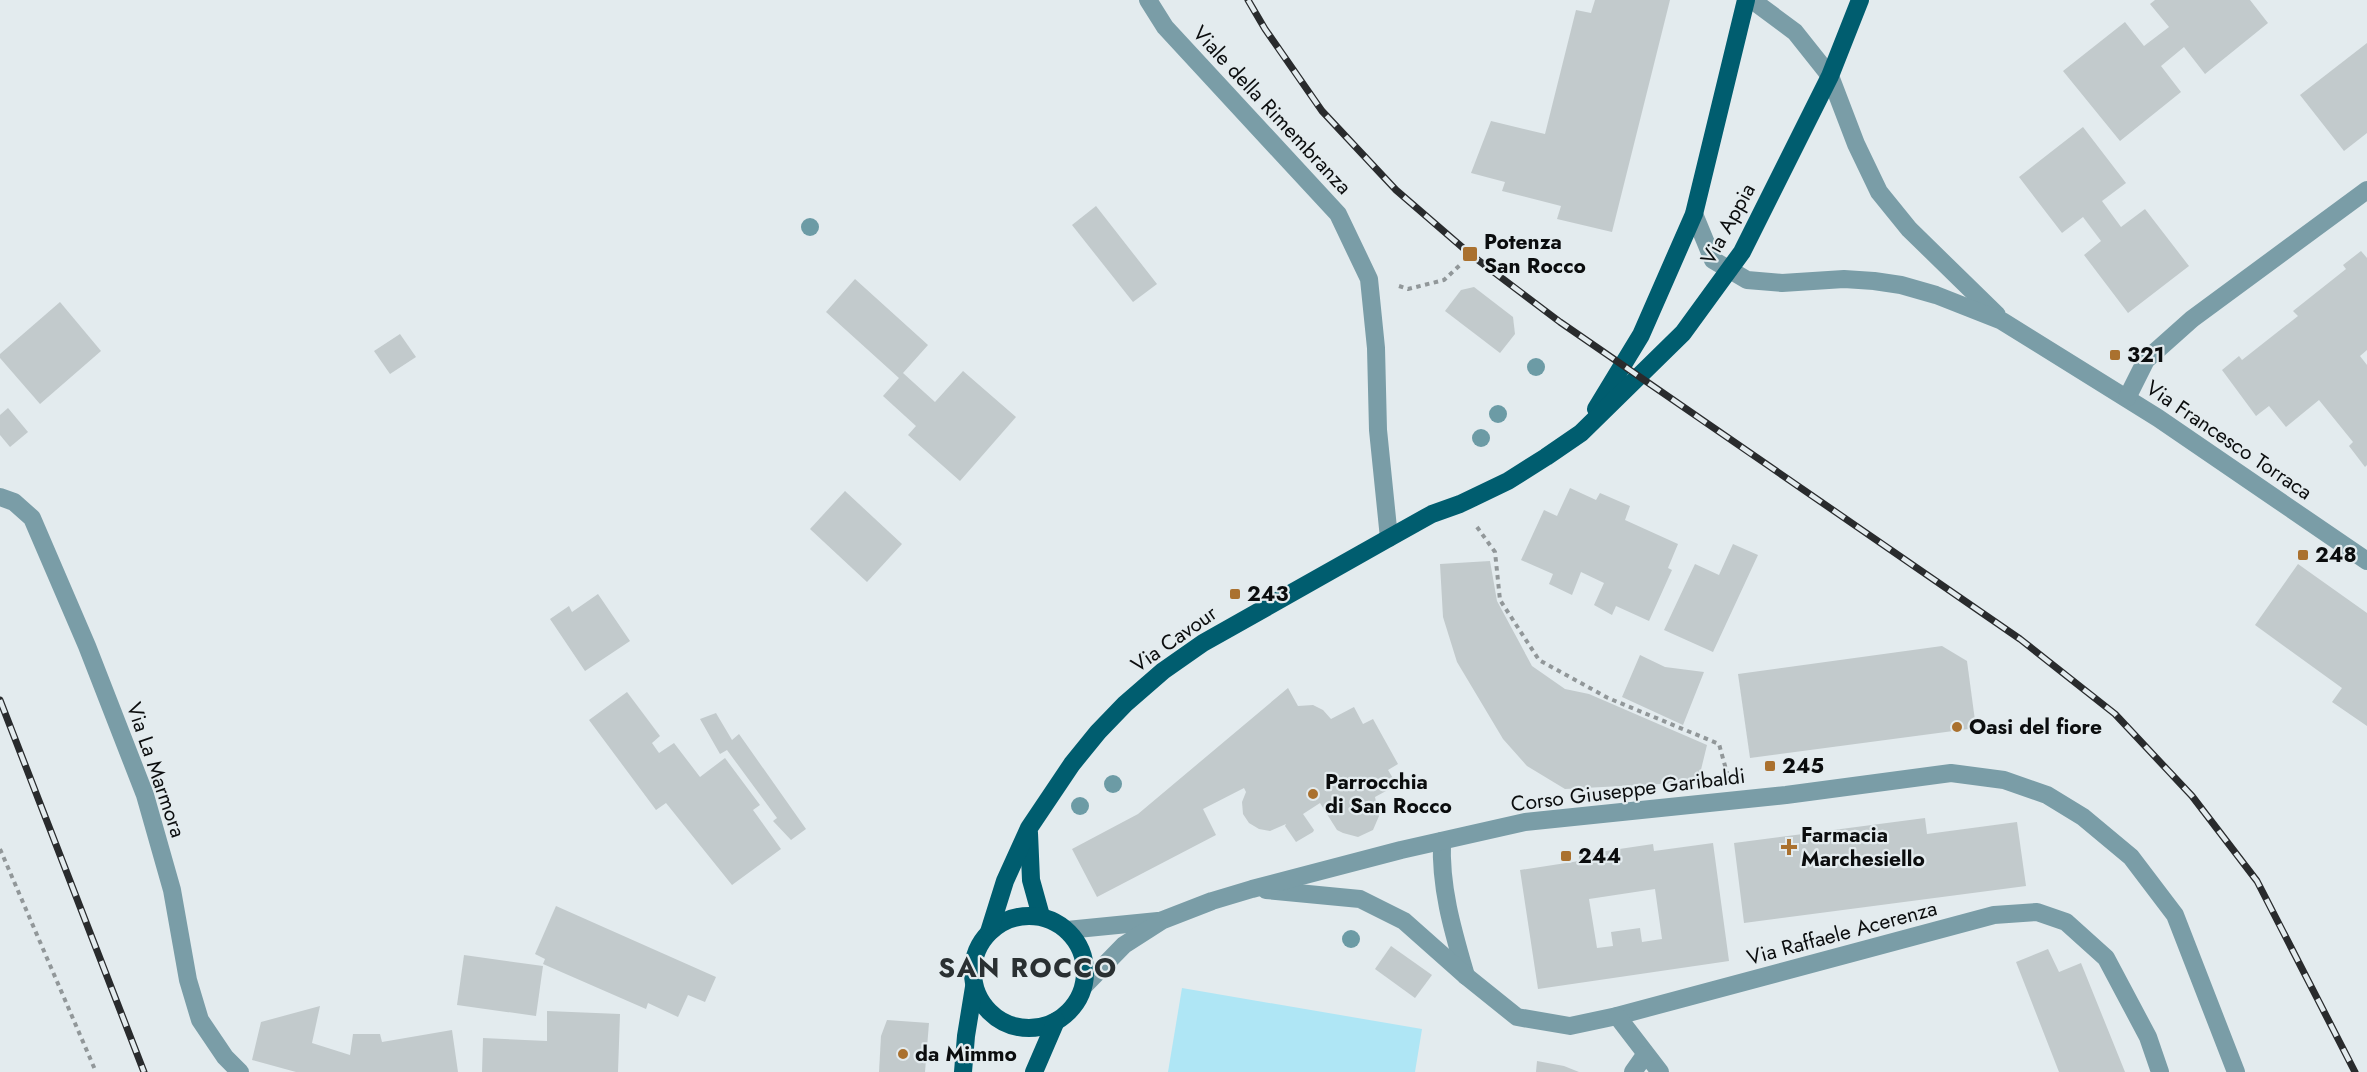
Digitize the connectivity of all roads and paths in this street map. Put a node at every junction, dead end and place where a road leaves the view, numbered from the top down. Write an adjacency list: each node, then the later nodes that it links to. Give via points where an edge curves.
1 (1148, 0): 10 (street, Viale della Rimembranza, via 1165,27 1338,214)
2 (1746, 0): 7 (main road, Via Appia)
3 (1752, 0): 5 (street, Via Francesco Torraca, via 1796,32)
4 (1860, 0): 5 (main road, Via Appia)
5 (1830, 76): 9 (main road, Via Appia); 11 (street, Via Francesco Torraca, via 1878,192 1909,229)
6 (2367, 190): 12 (street, via 2192,319 2146,360)
7 (1694, 214): 9 (street, via 1713,260); 13 (main road, Via Appia, via 1641,335)
8 (1460, 265): 10 (path, via 1444,280 1408,289)
9 (1730, 271): 11 (street, Via Francesco Torraca, via 1747,280 1782,283 1844,279 1901,285); 13 (main road, Via Appia, via 1683,333)
10 (1369, 279): 16 (street, Viale della Rimembranza)
11 (2002, 321): 12 (street, Via Francesco Torraca)
12 (2127, 398): 17 (street, Via Francesco Torraca)
13 (1581, 433): 15 (main road, Via Appia, via 1508,482)
14 (0, 497): 34 (street, Via La Marmora, via 14,502 32,518 87,646 145,795 172,890 188,980 200,1020)
15 (1460, 504): 16 (main road, Via Appia, via 1432,514); 18 (path, via 1495,552 1500,600 1539,660 1608,698 1719,744)
16 (1389, 538): 19 (main road, Via Cavour, via 1203,642 1163,671 1098,732)
17 (2367, 561)
18 (1735, 799): 20 (street, Corso Giuseppe Garibaldi, via 1525,822); 40 (street, Corso Giuseppe Garibaldi, via 1951,773 2004,780 2047,795 2083,817 2131,857 2175,915)
19 (1029, 828): 23 (main road, via 1031,880); 26 (main road, Via Cavour, via 1005,881)
20 (1442, 841): 22 (street, Corso Giuseppe Garibaldi); 27 (street, via 1447,912)
21 (0, 849): 33 (path)
22 (1252, 889): 24 (street); 27 (street, Via Raffaele Acerenza, via 1360,899 1404,921)
23 (1041, 916): 25 (main road); 26 (main road, via 1013,917)
24 (1163, 920): 25 (street); 28 (street, via 1124,945)
25 (1066, 930): 28 (main road, via 1079,946 1085,966)
26 (989, 932): 29 (main road, Via Cavour, via 978,948 973,967)
27 (1466, 976): 30 (street, Via Raffaele Acerenza, via 1517,1017 1570,1026)
28 (1083, 986): 31 (main road, via 1073,1007)
29 (974, 987): 31 (main road, via 987,1009 1007,1024 1031,1028); 35 (main road, Via Cavour)
30 (1617, 1016): 32 (street); 39 (street, Via Raffaele Acerenza, via 1994,915 2037,912 2066,922 2106,958 2148,1037)
31 (1056, 1021): 36 (main road)
32 (1645, 1055): 37 (street); 38 (street)
33 (96, 1072)
34 (240, 1072)
35 (963, 1072)
36 (1034, 1072)
37 (1633, 1072)
38 (1660, 1072)
39 (2160, 1072)
40 (2236, 1072)

